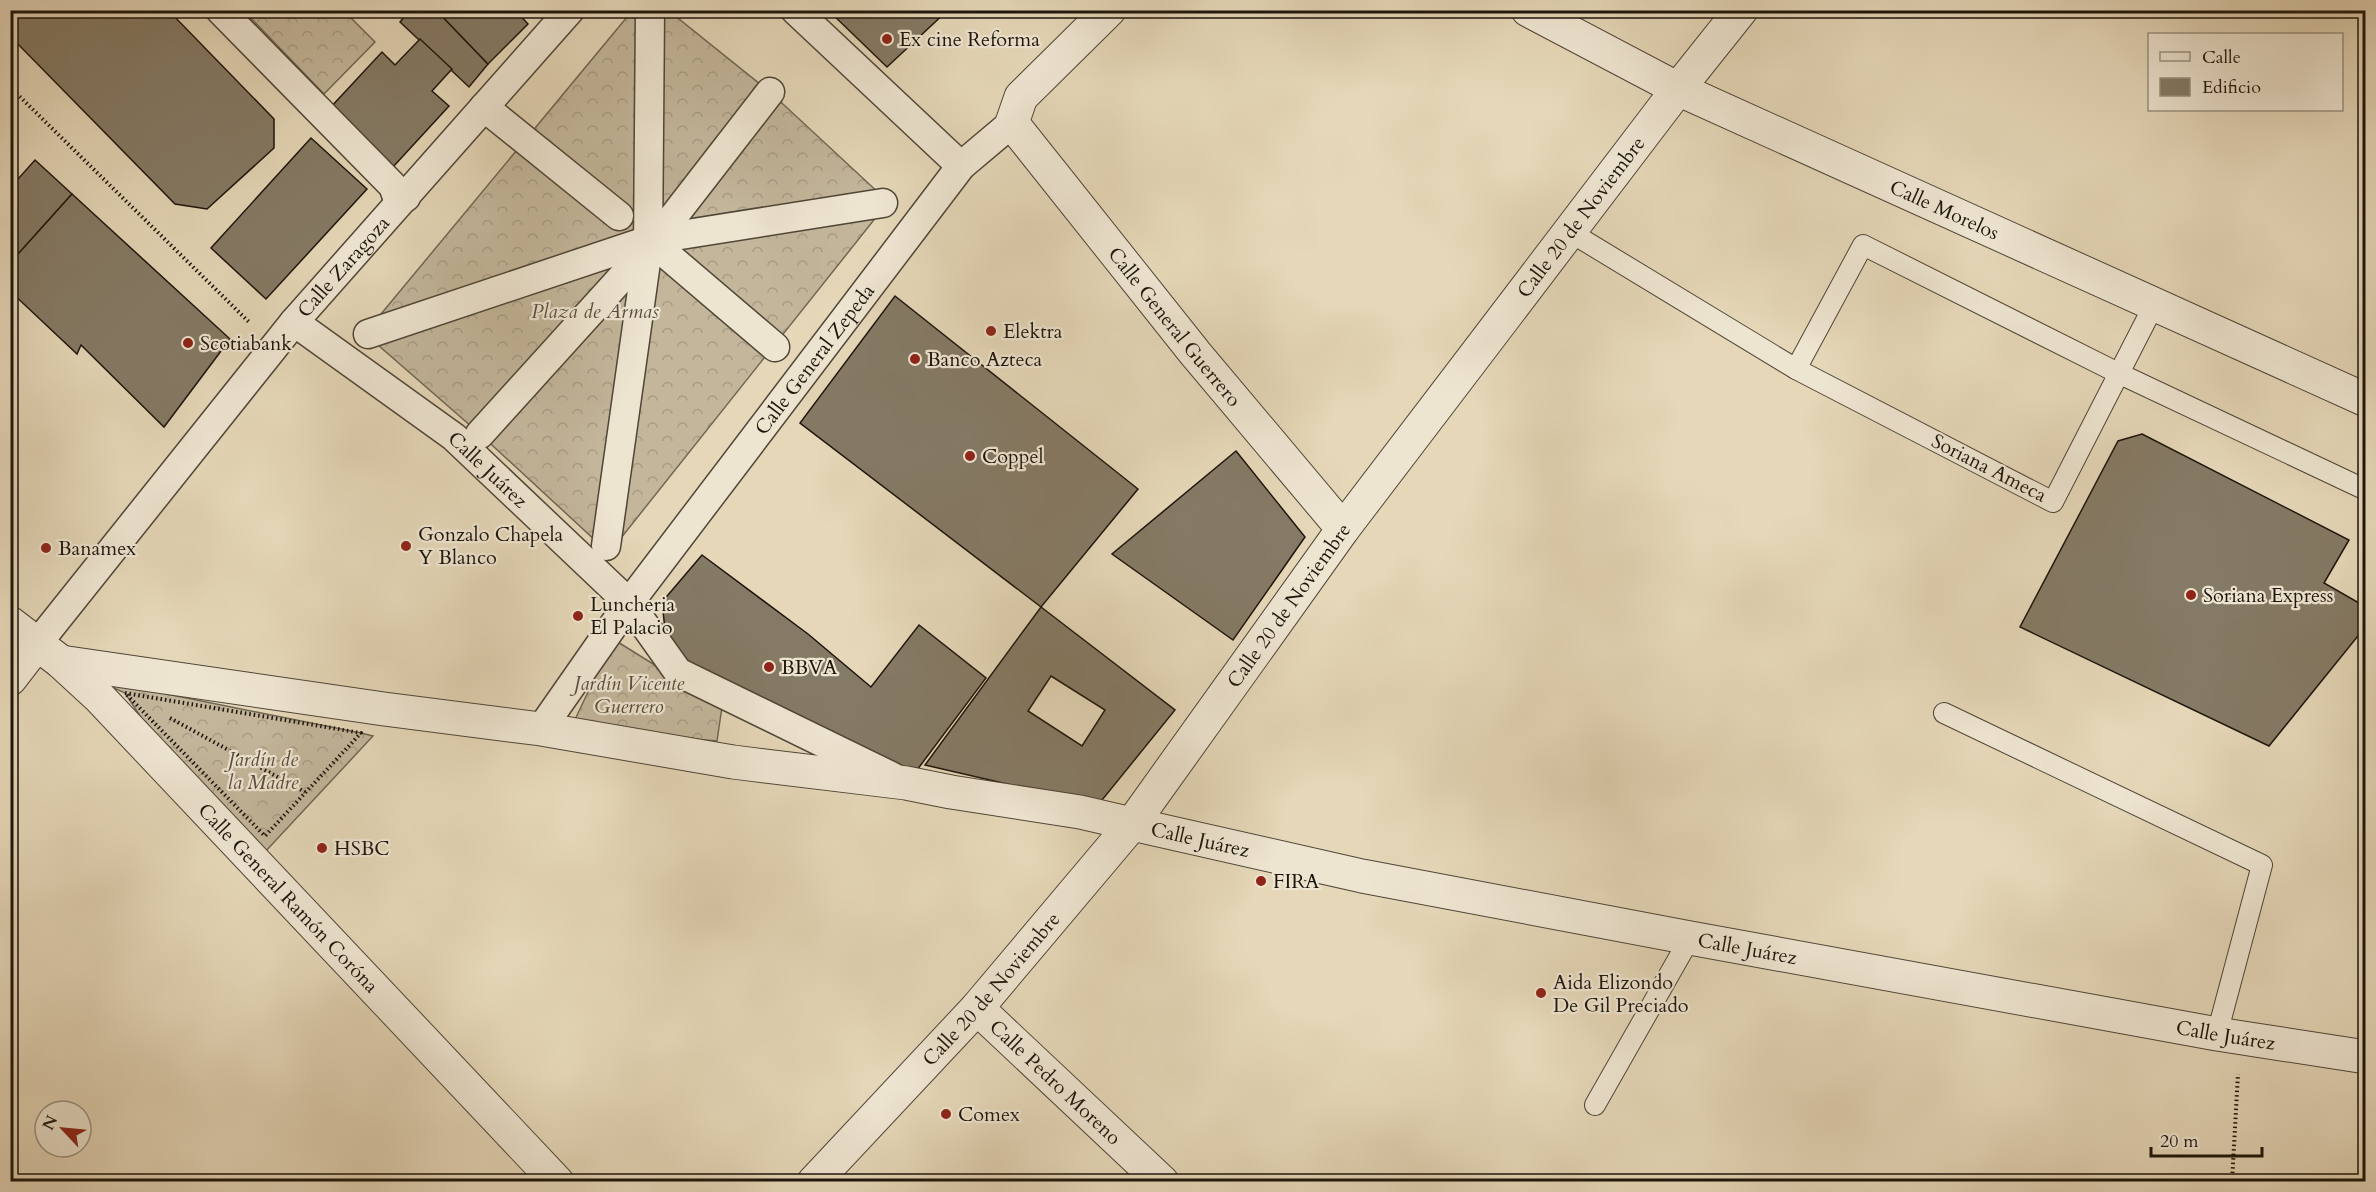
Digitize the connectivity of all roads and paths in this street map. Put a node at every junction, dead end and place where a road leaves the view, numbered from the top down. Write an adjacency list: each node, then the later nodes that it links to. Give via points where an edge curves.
1 (220, 10): 14 (street, via 393,186 397,197)
2 (570, 10): 11 (street, Calle Zaragoza)
3 (650, 10): 18 (street)
4 (795, 10): 13 (street)
5 (1109, 10): 12 (street, Calle General Zepeda, via 1021,98)
6 (1528, 10): 9 (street, Calle Morelos)
7 (1741, 10): 9 (street, Calle 20 de Noviembre)
8 (10, 87): 22 (path)
9 (1678, 89): 17 (street, Calle 20 de Noviembre); 19 (street, Calle Morelos)
10 (770, 92): 18 (street)
11 (484, 107): 14 (street, Calle Zaragoza); 16 (street)
12 (1012, 123): 13 (street, Calle General Zepeda); 29 (street, Calle General Guerrero, via 1195,353)
13 (961, 166): 31 (street, Calle General Zepeda)
14 (406, 197): 20 (street, Calle Zaragoza)
15 (883, 203): 18 (street)
16 (619, 216)
17 (1570, 232): 24 (lane, Soriana Ameca); 29 (street, Calle 20 de Noviembre)
18 (651, 242): 21 (street); 23 (street); 27 (street); 30 (street)
19 (2155, 303): 25 (lane, Soriana Ameca); 26 (street, Calle Morelos)
20 (294, 322): 22 (street, Calle Zaragoza); 31 (street, Calle Juárez, via 454,437)
21 (368, 334)
22 (274, 347): 33 (street, Calle Zaragoza)
23 (775, 347)
24 (1796, 369): 25 (lane, via 1863,245); 25 (lane, Soriana Ameca, via 2053,502)
25 (2118, 373): 28 (lane)
26 (2366, 400)
27 (480, 434)
28 (2366, 490)
29 (1343, 529): 42 (street, Calle 20 de Noviembre)
30 (606, 546)
31 (629, 603): 39 (street, Calle General Zepeda); 40 (street, Calle Juárez, via 678,672)
32 (10, 623): 33 (street, Calle General Ramón Coróna)
33 (49, 653): 34 (street); 39 (street, Calle Juárez, via 384,709); 48 (street, Calle General Ramón Coróna, via 98,696)
34 (10, 679)
35 (125, 693): 36 (path); 41 (path, via 265,836); 41 (path, via 361,733)
36 (145, 704)
37 (1944, 713): 45 (lane, via 2262,865)
38 (165, 715): 41 (path)
39 (541, 729): 40 (street, Calle Juárez, via 733,762)
40 (906, 783): 42 (street, Calle Juárez)
41 (305, 792)
42 (1132, 824): 43 (street, Calle Juárez, via 1362,876); 44 (street, Calle 20 de Noviembre)
43 (1690, 938): 45 (street, Calle Juárez); 47 (lane)
44 (977, 1008): 49 (street, Calle 20 de Noviembre); 50 (street, Calle Pedro Moreno)
45 (2229, 1036): 46 (street, Calle Juárez); 51 (path)
46 (2366, 1057)
47 (1595, 1105)
48 (557, 1182)
49 (814, 1182)
50 (1162, 1182)
51 (2232, 1182)

